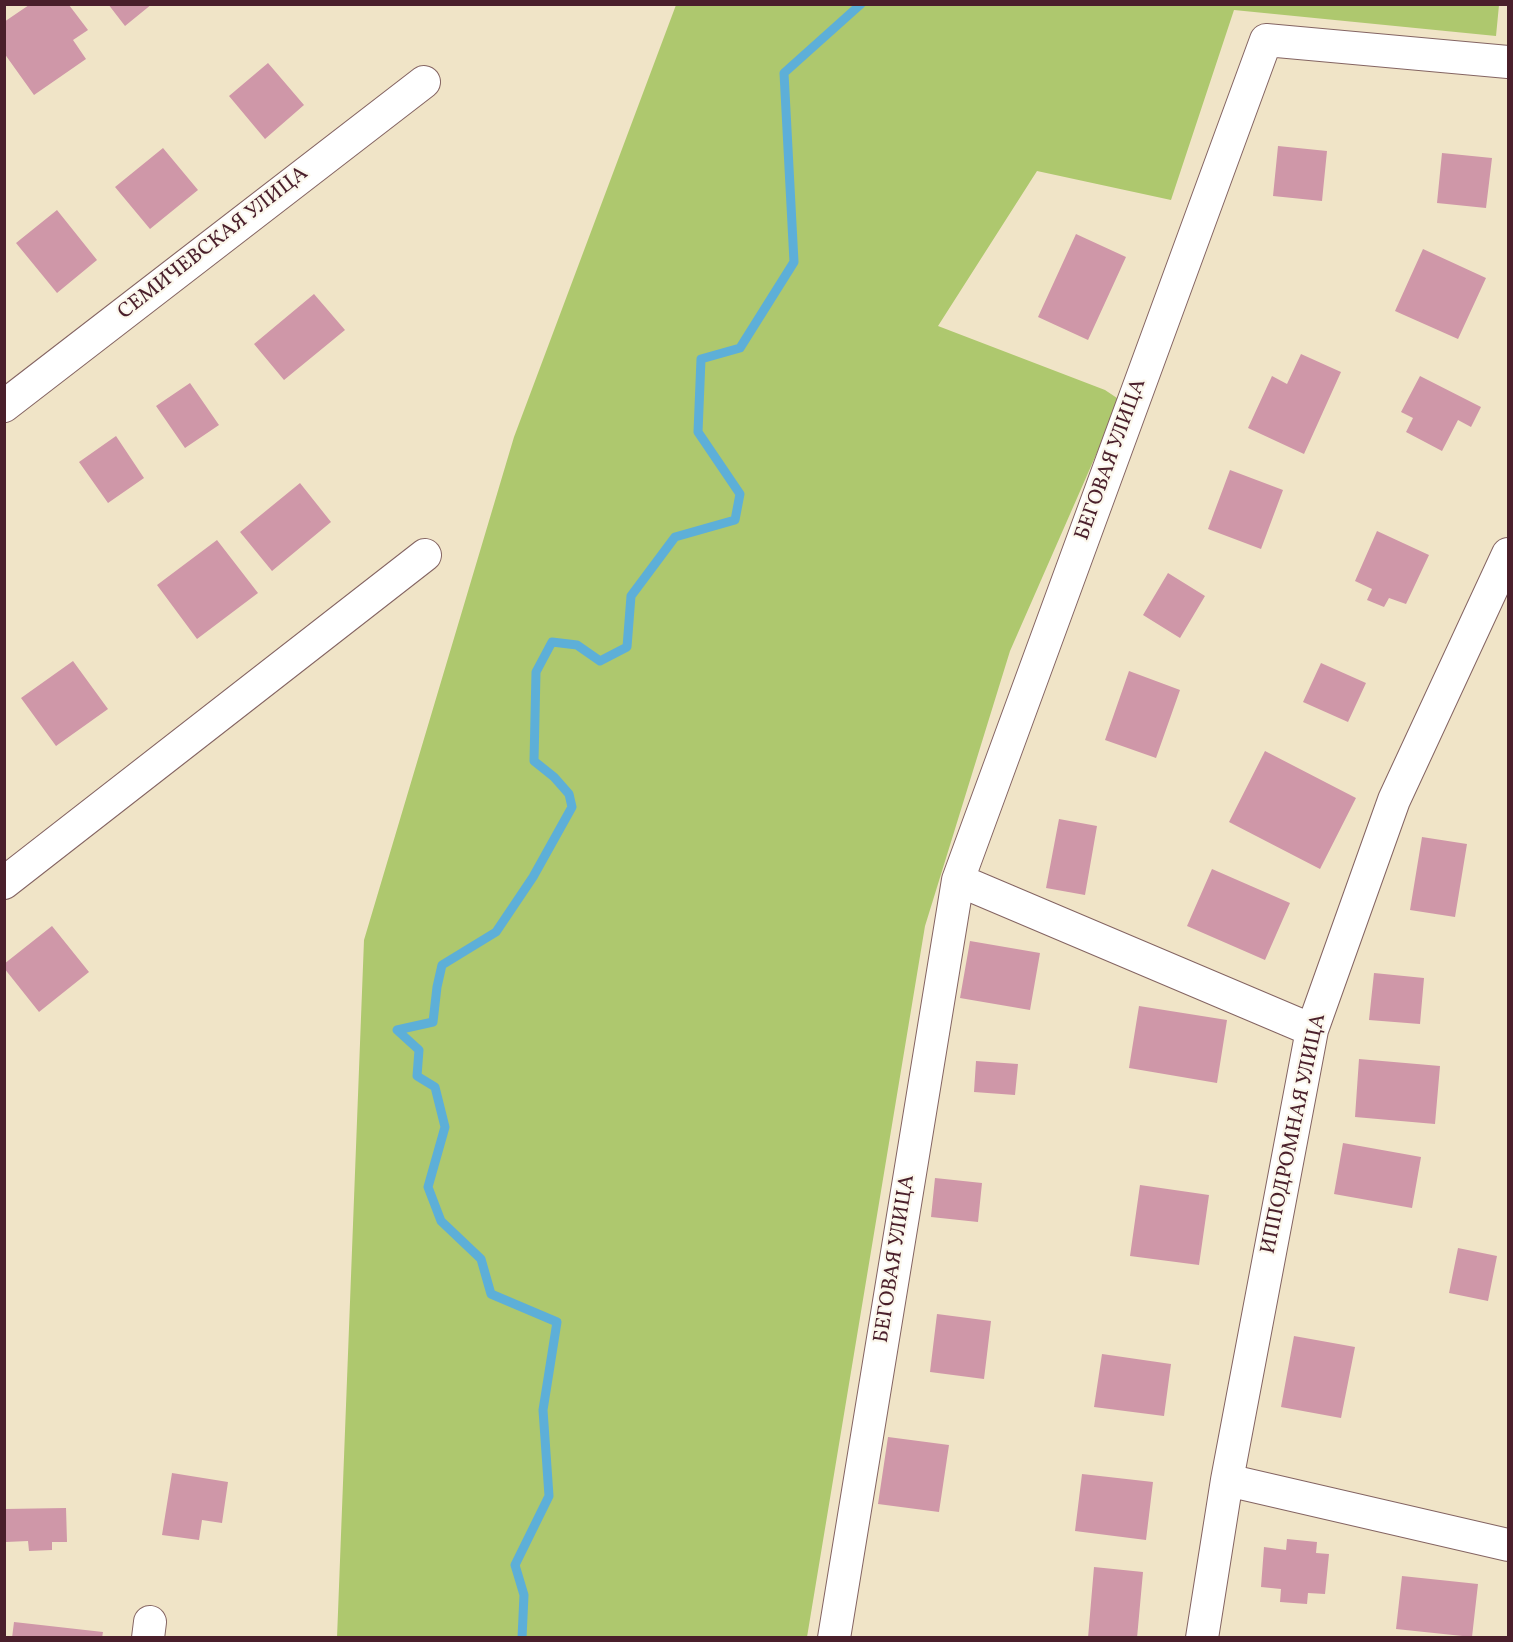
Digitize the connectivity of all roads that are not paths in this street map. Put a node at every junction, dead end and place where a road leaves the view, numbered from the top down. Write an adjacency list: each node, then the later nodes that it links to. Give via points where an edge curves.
1 (1509, 62): 6 (street, БЕГОВАЯ УЛИЦА, via 1266,40)
2 (423, 82): 3 (street, СЕМИЧЕВСКАЯ УЛИЦА)
3 (4, 406)
4 (1509, 554): 8 (street, ИППОДРОМНАЯ УЛИЦА, via 1394,800)
5 (425, 555): 7 (street)
6 (958, 880): 8 (street); 11 (street, БЕГОВАЯ УЛИЦА)
7 (4, 883)
8 (1312, 1030): 9 (street, ИППОДРОМНАЯ УЛИЦА)
9 (1227, 1480): 10 (street); 12 (street, ИППОДРОМНАЯ УЛИЦА)
10 (1509, 1545)
11 (834, 1638)
12 (1202, 1638)

